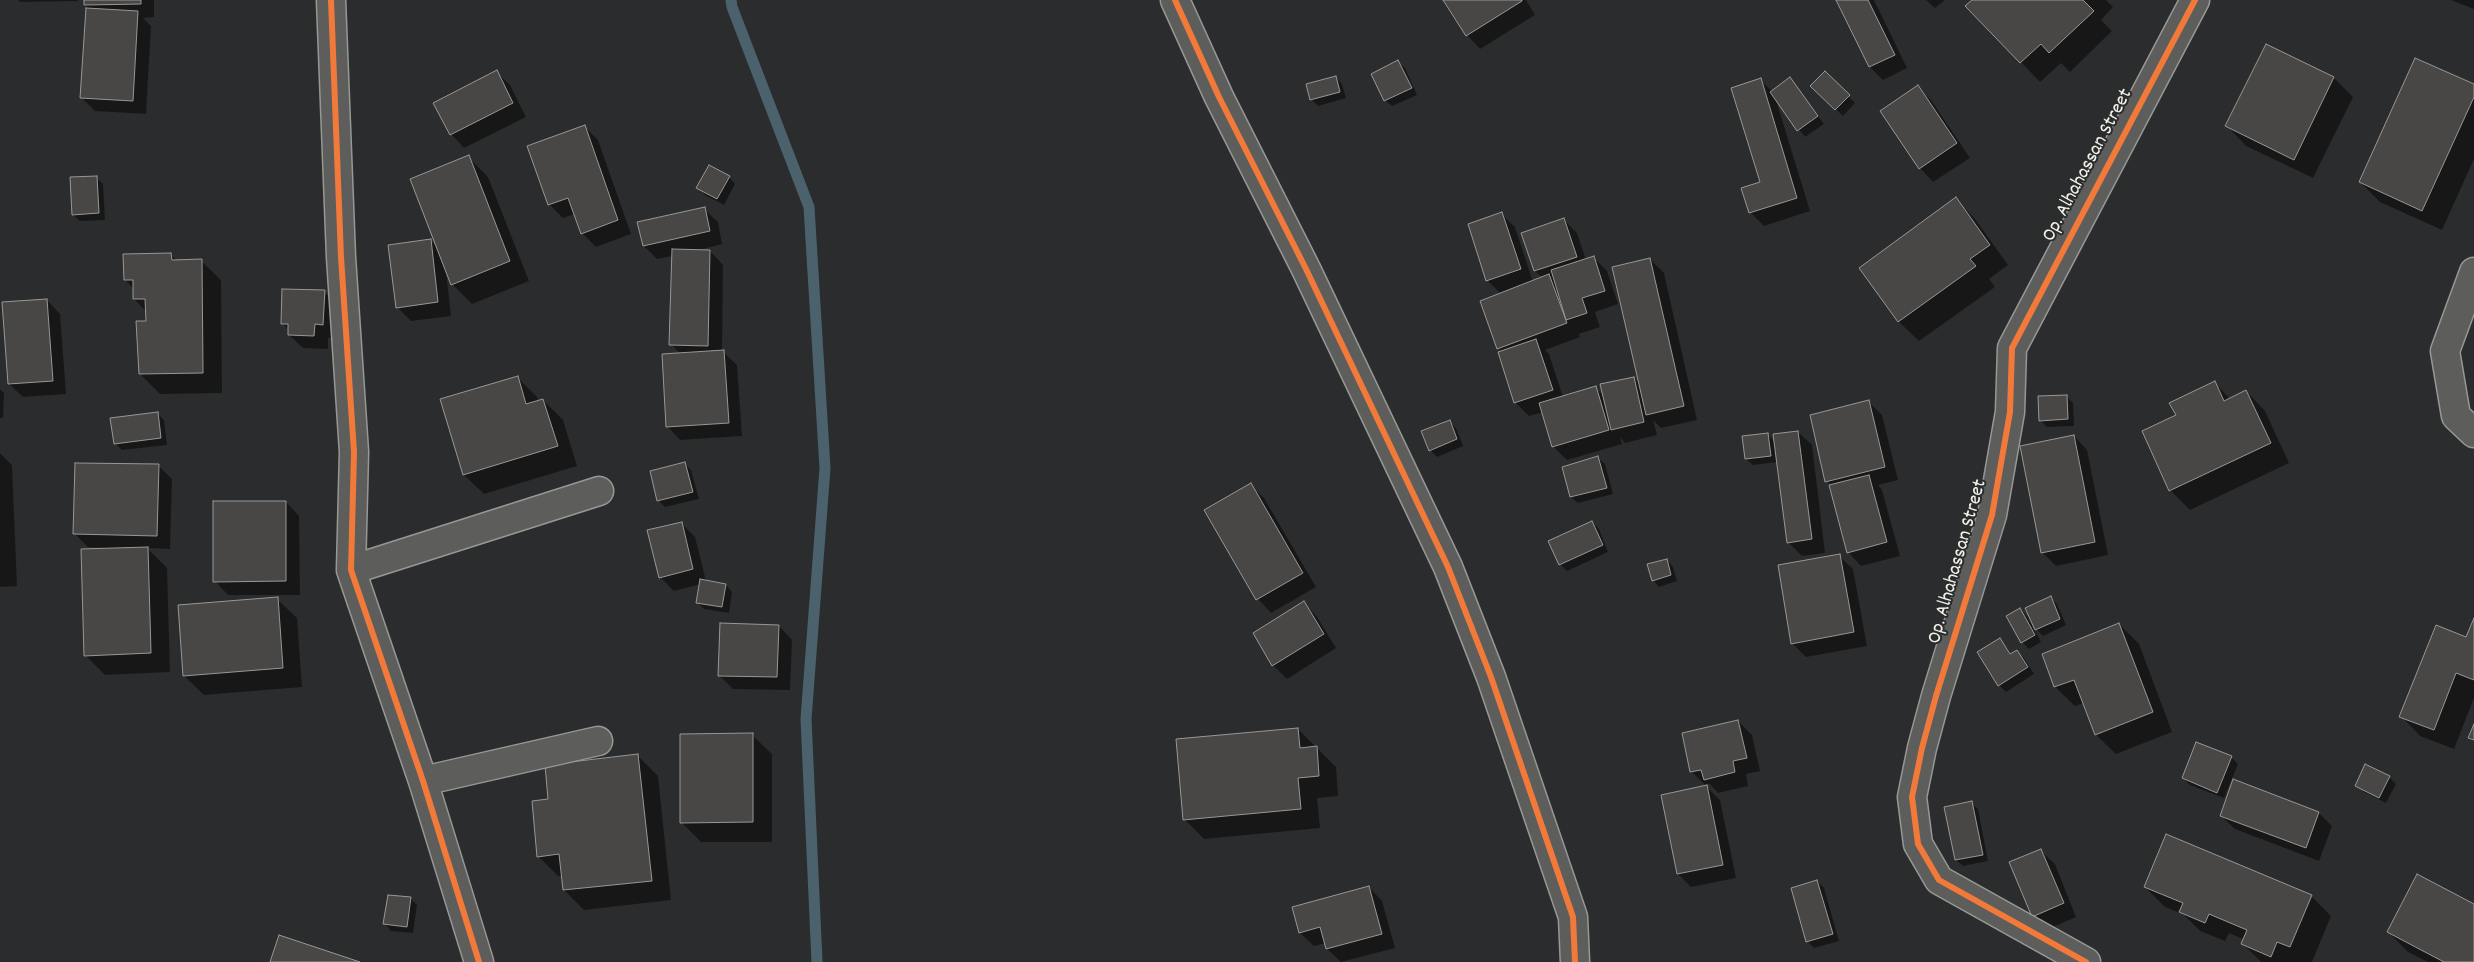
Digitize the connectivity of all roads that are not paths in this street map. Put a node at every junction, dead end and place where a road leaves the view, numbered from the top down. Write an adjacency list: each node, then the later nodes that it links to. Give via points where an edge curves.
1 (331, 0): 7 (street, via 341,257 354,452)
2 (1176, 0): 11 (street, via 1219,97 1306,269 1448,567 1491,677 1573,917)
3 (2195, 0): 12 (street, Op. Alhahassan Street, via 2012,348 2010,412 1992,515 1936,696 1912,797 1918,844 1939,880)
4 (2474, 272): 5 (street, via 2445,351 2456,416)
5 (2474, 433)
6 (599, 491): 7 (street)
7 (351, 570): 9 (street)
8 (598, 741): 9 (street)
9 (423, 781): 10 (street)
10 (479, 962)
11 (1575, 962)
12 (2086, 962)

